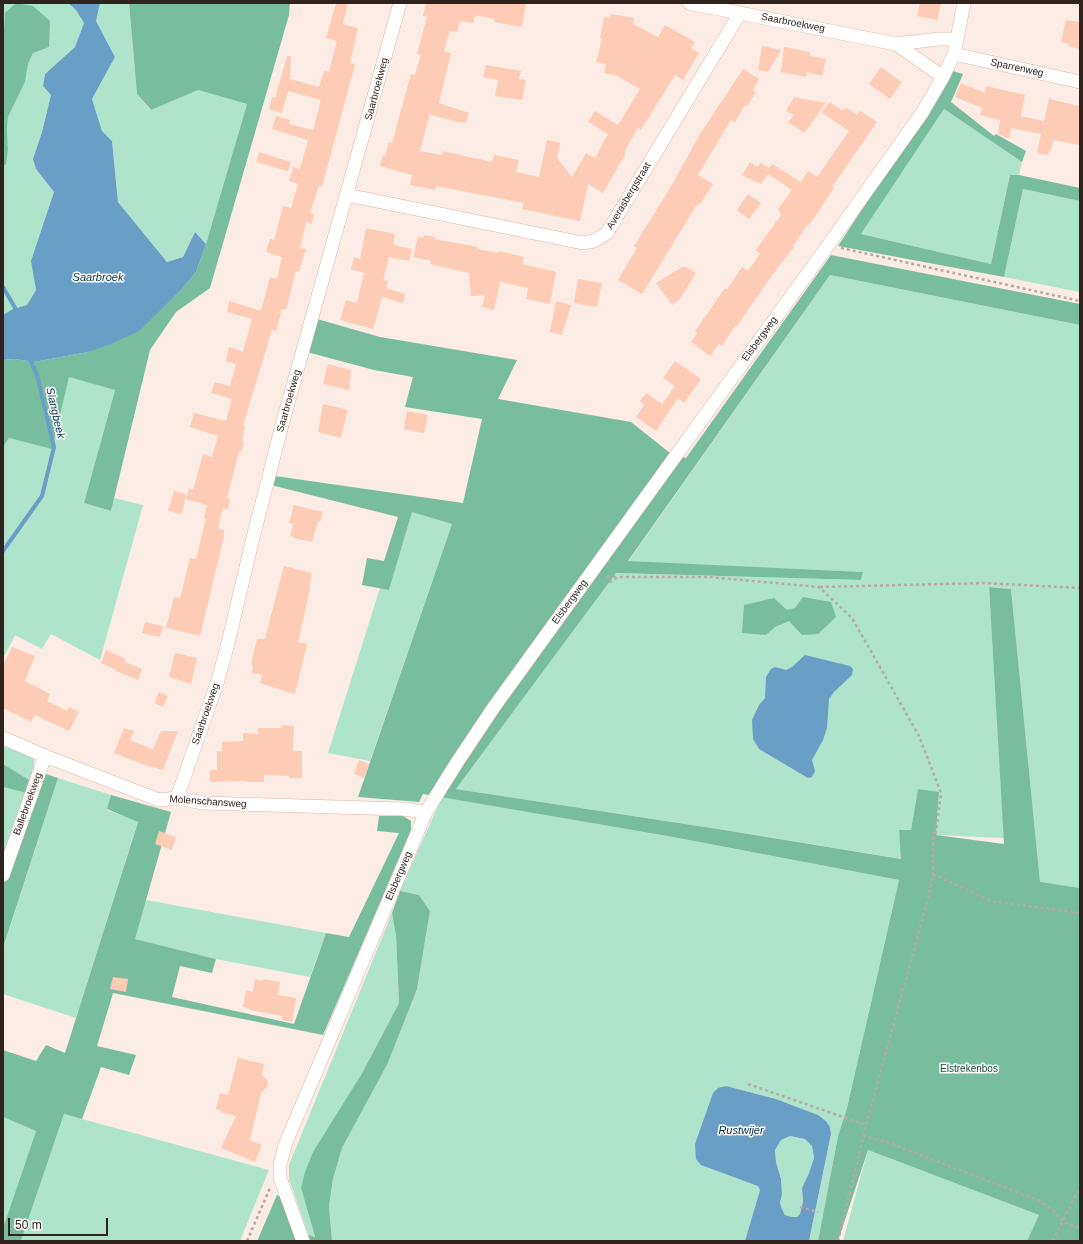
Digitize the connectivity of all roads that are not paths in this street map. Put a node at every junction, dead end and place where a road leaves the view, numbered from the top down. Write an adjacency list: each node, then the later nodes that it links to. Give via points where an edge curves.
1 (400, 3): 10 (street, Saarbroekweg)
2 (689, 3): 4 (street, Saarbroekweg)
3 (964, 3): 5 (street, Elsbergweg)
4 (740, 13): 6 (street, Saarbroekweg); 10 (street, Averasbergstraat, via 607,233 594,241 583,243)
5 (957, 39): 6 (street, Saarbroekweg); 7 (street, Elsbergweg)
6 (896, 44): 8 (street, Saarbroekweg)
7 (954, 54): 8 (street, Elsbergweg); 9 (street, Sparrenweg)
8 (943, 77): 14 (street, Elsbergweg, via 922,113 829,244 494,707)
9 (1080, 82)
10 (348, 195): 13 (street, Saarbroekweg, via 281,429 218,680)
11 (3, 738): 12 (street, Molenschansweg)
12 (45, 756): 13 (street, Molenschansweg, via 159,800); 15 (street, Ballebroekweg)
13 (177, 798): 14 (street, Molenschansweg, via 203,803 402,809)
14 (426, 812): 16 (street, Elsbergweg, via 285,1145 280,1178)
15 (3, 874)
16 (303, 1241)

